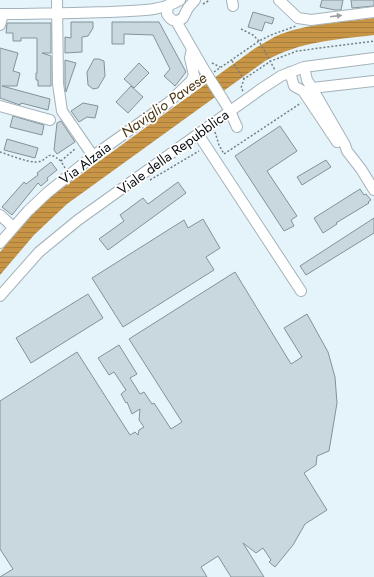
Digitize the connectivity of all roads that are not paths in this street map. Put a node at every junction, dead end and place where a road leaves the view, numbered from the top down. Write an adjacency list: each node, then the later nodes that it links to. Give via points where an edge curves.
1 (57, 0): 8 (street)
2 (180, 0): 5 (street)
3 (195, 0): 9 (street, via 183,18)
4 (278, 0): 6 (street, one-way to 6, via 299,22)
5 (168, 9): 8 (street); 9 (street, via 172,20)
6 (374, 12)
7 (2, 14): 8 (street); 10 (street)
8 (57, 14): 23 (street, via 58,84 62,111)
9 (176, 21): 11 (street)
10 (0, 25)
11 (192, 49): 18 (street, bridge); 23 (street, Via Alzaia, via 190,58 194,75 191,81 168,103)
12 (374, 58): 13 (street, Viale della Repubblica)
13 (304, 67): 14 (street, Viale della Repubblica); 16 (street)
14 (290, 72): 18 (street, Viale della Repubblica); 22 (street, via 294,86 308,99 340,148)
15 (374, 81): 16 (street)
16 (312, 88): 22 (street)
17 (0, 106): 19 (street)
18 (230, 111): 20 (street); 21 (street, Viale della Repubblica)
19 (50, 120)
20 (237, 127)
21 (198, 134): 28 (street); 29 (street, Viale della Repubblica, via 78,220 39,252)
22 (347, 151): 24 (street)
23 (93, 156): 26 (street, Via Alzaia, via 47,193)
24 (374, 190)
25 (0, 215): 26 (street)
26 (13, 227): 27 (street, Via Alzaia)
27 (0, 243)
28 (300, 291)
29 (0, 296)

